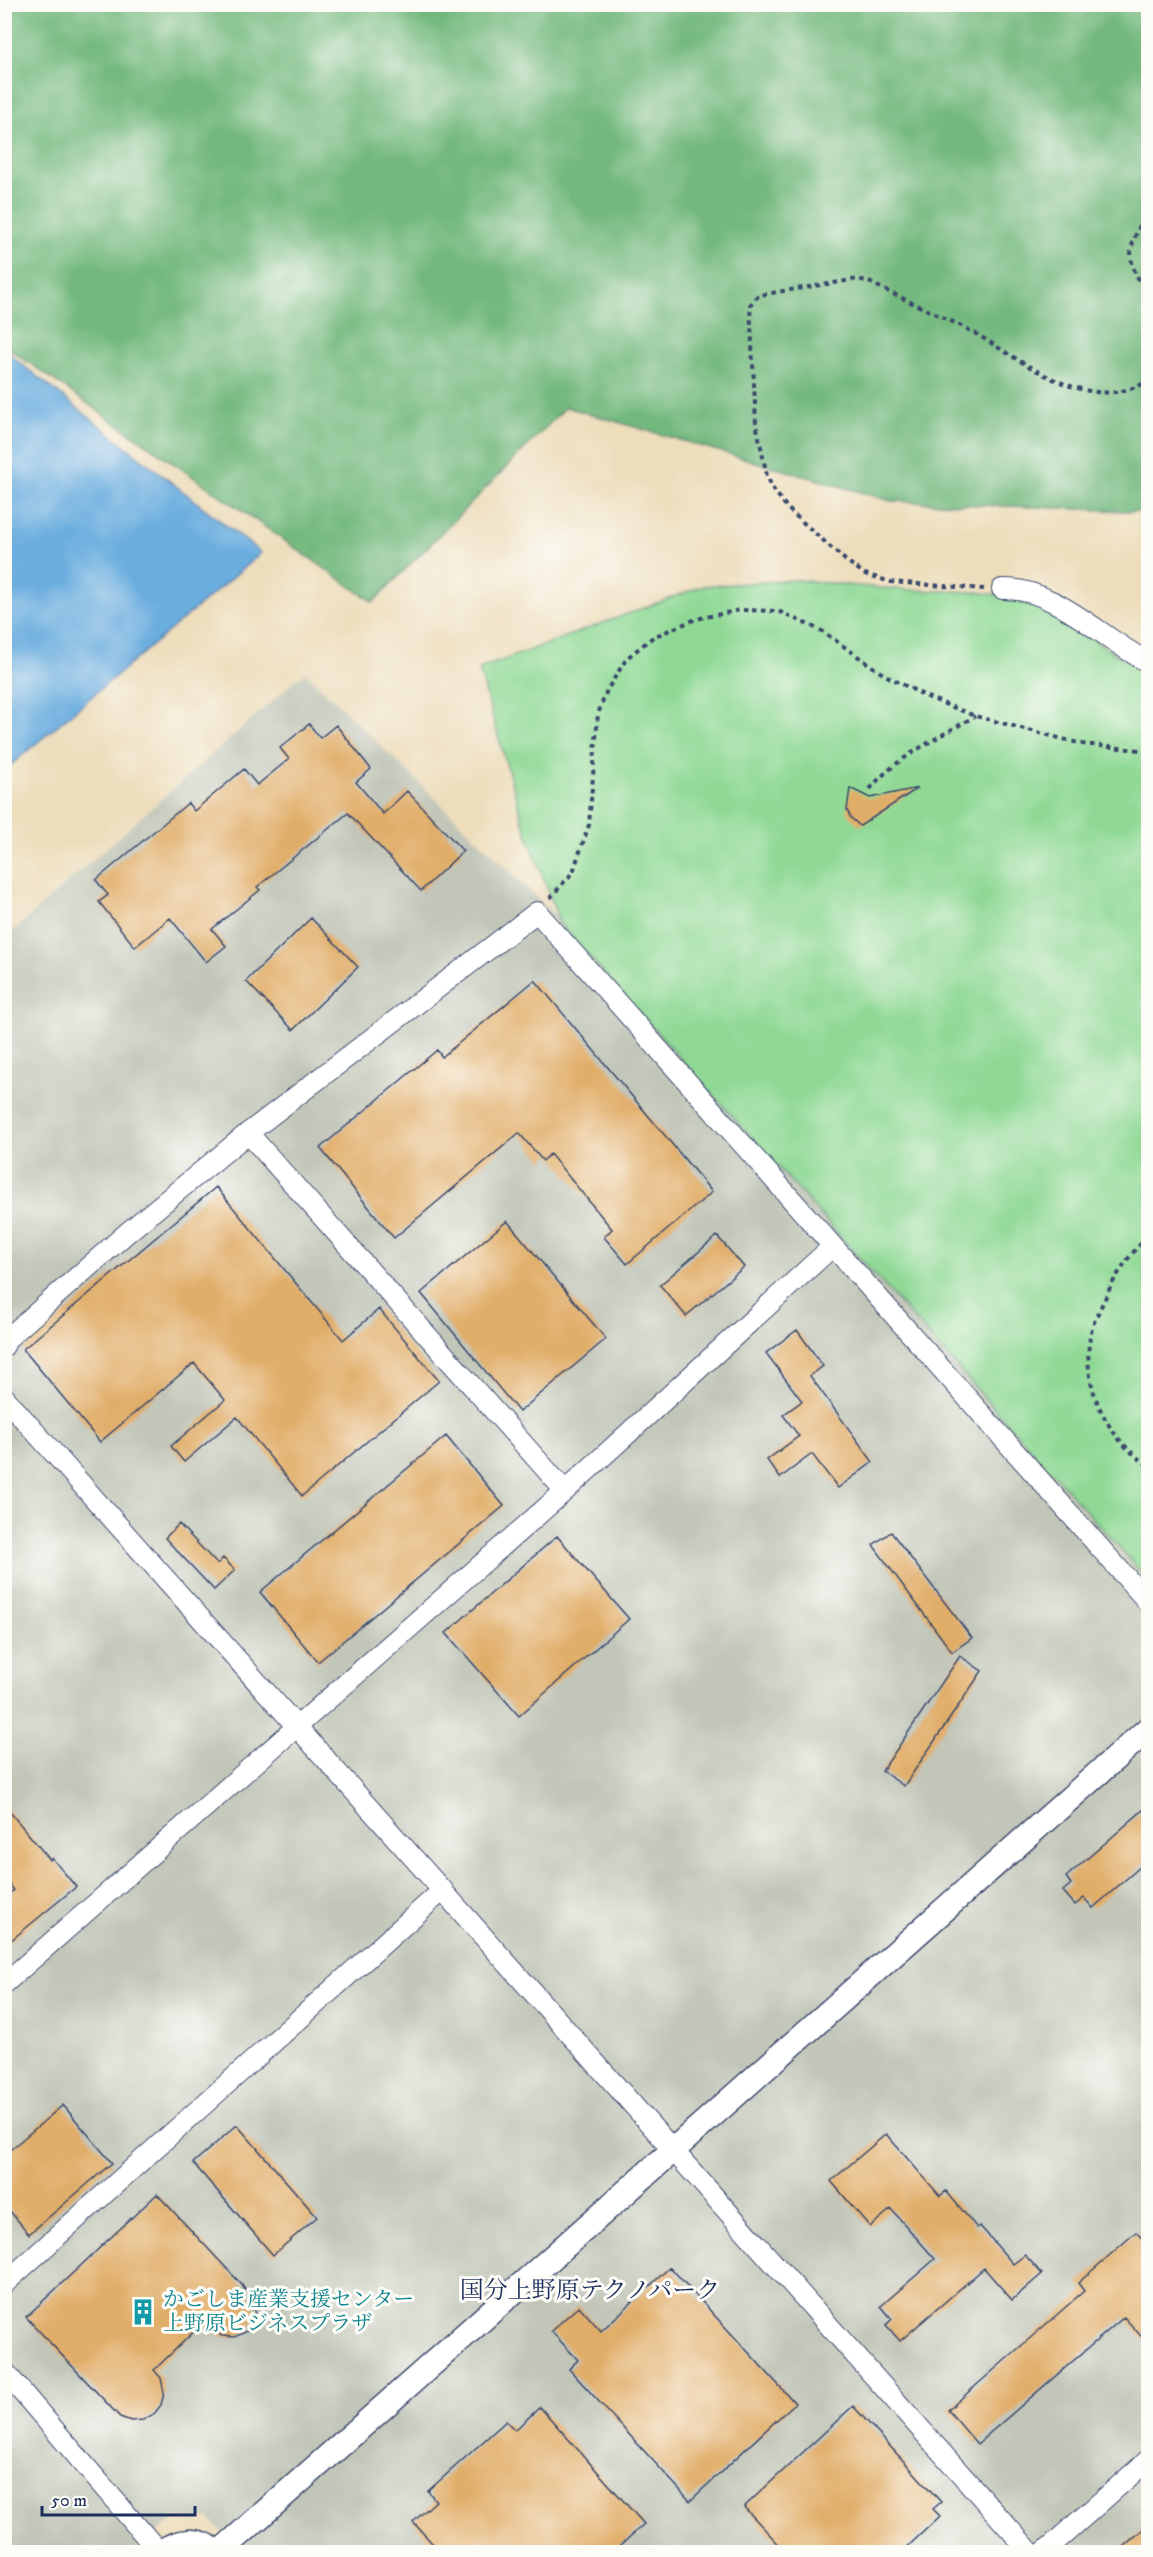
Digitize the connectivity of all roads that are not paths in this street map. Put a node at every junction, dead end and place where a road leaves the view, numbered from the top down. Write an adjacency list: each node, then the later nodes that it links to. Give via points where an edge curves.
1 (1002, 589): 2 (street, via 1033,592)
2 (1149, 662)
3 (248, 1133): 4 (street, via 537,912); 5 (street, via 128,1232); 7 (street)
4 (832, 1247): 7 (street); 8 (street)
5 (4, 1346)
6 (4, 1398): 9 (street)
7 (565, 1491): 9 (street)
8 (1149, 1602)
9 (299, 1724): 11 (street); 12 (street)
10 (1149, 1729): 13 (street)
11 (443, 1890): 13 (street); 14 (street)
12 (4, 1984)
13 (672, 2150): 18 (street); 19 (street)
14 (4, 2284)
15 (4, 2371): 17 (street)
16 (1149, 2460): 20 (street)
17 (160, 2553): 18 (street, via 183,2541 202,2544)
18 (218, 2553)
19 (1030, 2553)
20 (1044, 2553)

